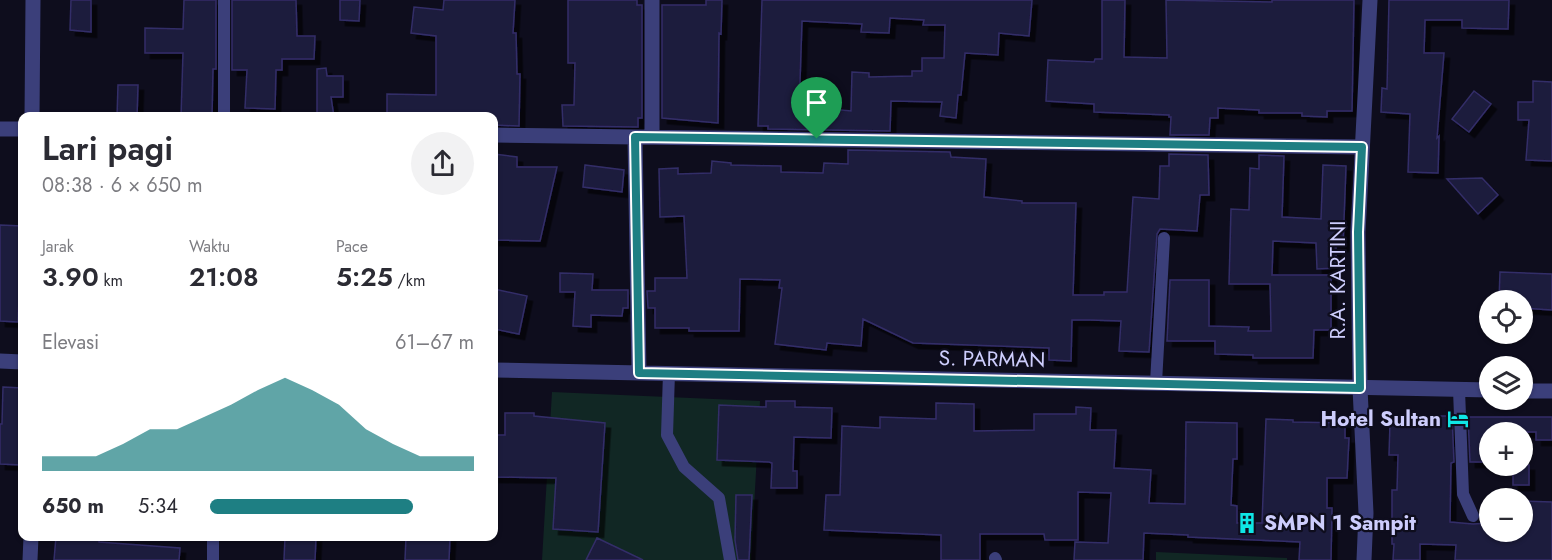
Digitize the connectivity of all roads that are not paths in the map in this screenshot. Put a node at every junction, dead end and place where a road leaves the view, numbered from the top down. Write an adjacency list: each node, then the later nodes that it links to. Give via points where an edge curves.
1 (33, 0): 5 (street)
2 (224, 0): 6 (lane)
3 (652, 0): 11 (street)
4 (1370, 0): 12 (street, R.A. KARTINI)
5 (32, 112)
6 (224, 112)
7 (0, 129): 8 (street)
8 (18, 129)
9 (498, 135): 10 (street)
10 (635, 137): 11 (street); 17 (street)
11 (652, 137): 12 (street)
12 (1362, 147): 20 (street, R.A. KARTINI, via 1358,232)
13 (1164, 238): 19 (lane)
14 (0, 361): 15 (street)
15 (18, 362)
16 (498, 370): 17 (street, S. PARMAN)
17 (639, 373): 18 (street, S. PARMAN)
18 (669, 373): 19 (street, S. PARMAN); 30 (lane, via 667,435 684,466 718,498)
19 (1156, 383): 20 (street, S. PARMAN)
20 (1360, 388): 21 (street, S. PARMAN); 31 (street, R.A. KARTINI, via 1366,513)
21 (1459, 390): 22 (street, S. PARMAN); 25 (lane, via 1463,494)
22 (1479, 390)
23 (1533, 391): 24 (street)
24 (1552, 391)
25 (1473, 516)
26 (31, 541): 28 (street)
27 (213, 541): 29 (lane)
28 (30, 560)
29 (213, 560)
30 (730, 560)
31 (1364, 560)

